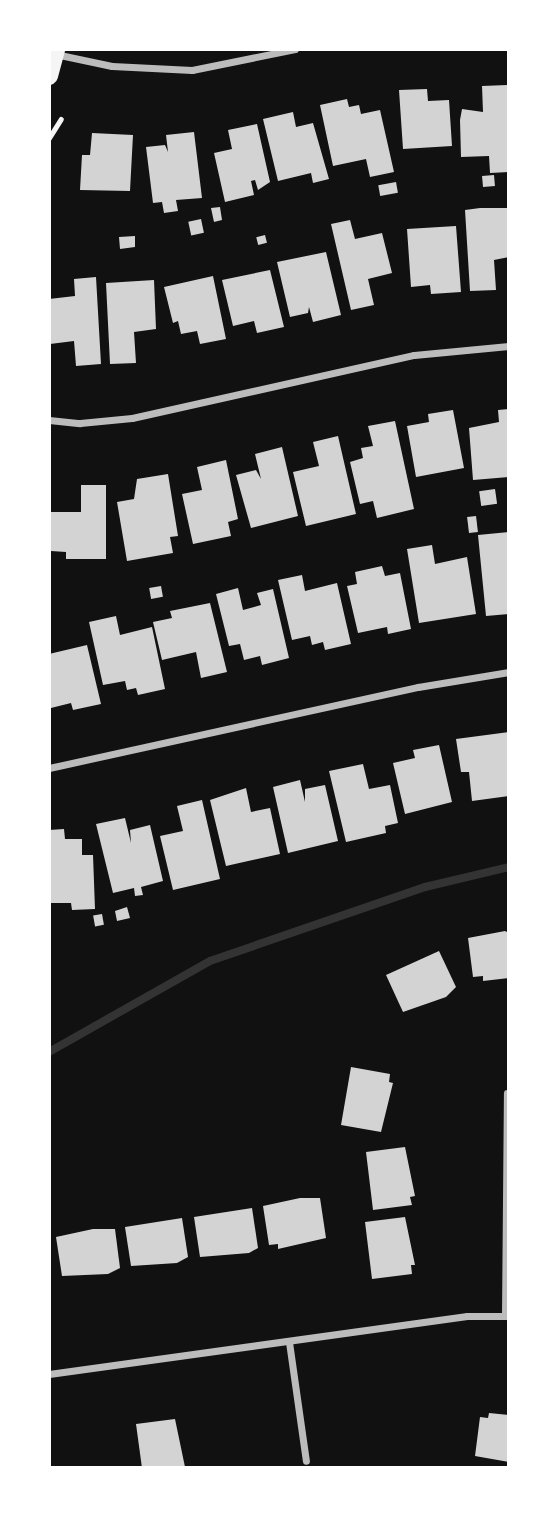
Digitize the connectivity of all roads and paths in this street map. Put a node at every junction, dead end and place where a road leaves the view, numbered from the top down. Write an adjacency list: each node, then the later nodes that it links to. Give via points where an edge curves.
1 (295, 49): 2 (street, via 192,70 112,66)
2 (55, 51): 3 (main road)
3 (49, 76)
4 (61, 119): 5 (path)
5 (49, 138)
6 (509, 346): 7 (street, via 414,355 132,418 80,423)
7 (49, 420)
8 (509, 672): 9 (street, via 418,687)
9 (49, 768)
10 (507, 1093): 11 (street)
11 (507, 1315): 12 (street, via 467,1316)
12 (289, 1342): 13 (street); 14 (street)
13 (49, 1374)
14 (306, 1461)

